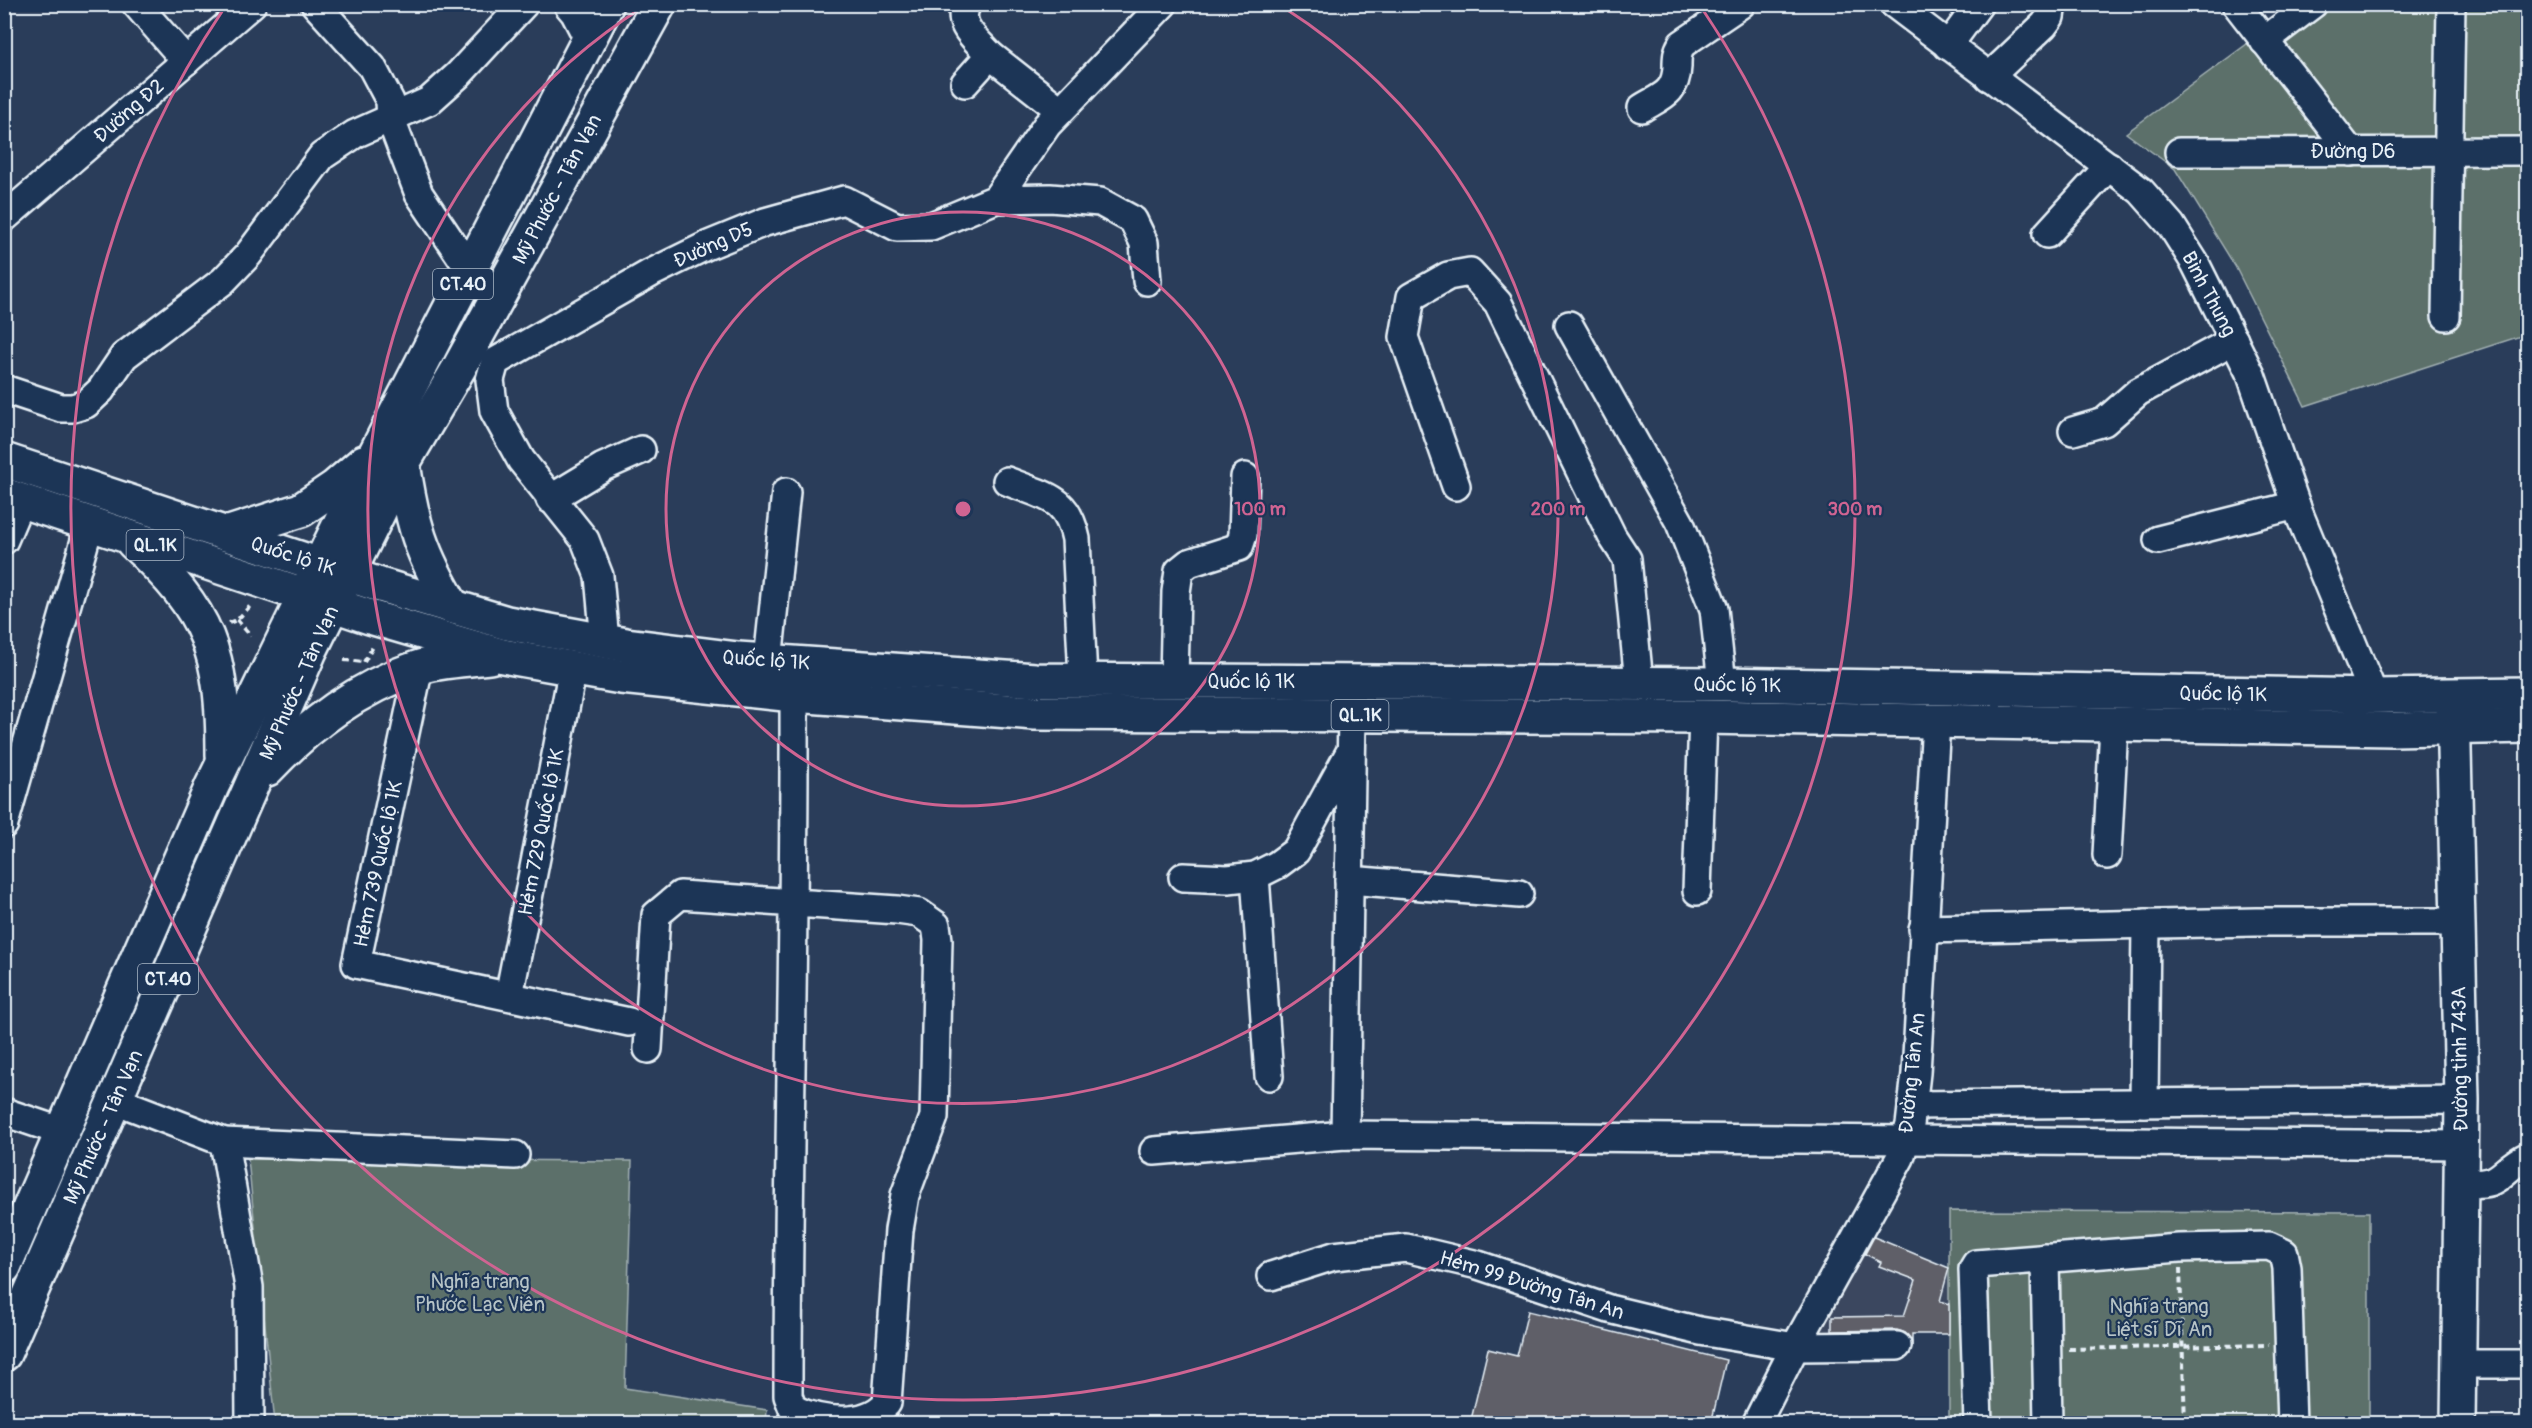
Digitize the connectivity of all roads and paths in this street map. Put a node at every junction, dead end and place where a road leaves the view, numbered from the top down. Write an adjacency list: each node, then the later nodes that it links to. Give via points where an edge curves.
1 (136, 4): 21 (street)
2 (252, 4): 21 (street, Đường Đ2)
3 (315, 4): 26 (street, via 372,67 390,101)
4 (524, 4): 26 (street, via 429,101)
5 (571, 4): 17 (main road)
6 (607, 4): 17 (main road, Mỹ Phước - Tân Vạn / CT.40)
7 (659, 4): 38 (main road, Mỹ Phước - Tân Vạn / CT.40)
8 (967, 4): 20 (street, via 963,14 966,29)
9 (1741, 4): 24 (street, via 1682,44 1672,89)
10 (1894, 4): 19 (street, Bình Thung)
11 (1979, 4): 19 (street)
12 (2052, 4): 22 (street, via 2044,25)
13 (2236, 4): 18 (street)
14 (2313, 4): 18 (street)
15 (2451, 4): 27 (street)
16 (1155, 7): 25 (street)
17 (590, 36): 35 (main road, Mỹ Phước - Tân Vạn / CT.40)
18 (2264, 41): 30 (street)
19 (1948, 46): 22 (street, Bình Thung)
20 (990, 55): 23 (street); 25 (street)
21 (186, 62): 33 (street, Đường Đ2)
22 (1989, 77): 31 (street, Bình Thung)
23 (965, 83)
24 (1642, 108)
25 (1060, 110): 32 (street)
26 (391, 120): 35 (street, via 419,194); 42 (street, via 355,134 322,156 223,281 124,356 87,404 61,408)
27 (2449, 151): 28 (street, Đường D6); 30 (street, Đường D6); 37 (street)
28 (2528, 151)
29 (2179, 152): 30 (street, Đường D6)
30 (2351, 152)
31 (2109, 166): 34 (street); 40 (street, Bình Thung, via 2141,191 2171,225)
32 (996, 199): 36 (street, via 1100,202 1133,220 1144,243); 41 (street, Đường D5, via 932,226 897,227 844,200 765,222 651,273)
33 (4, 218)
34 (2047, 234)
35 (470, 270): 45 (main road, Mỹ Phước - Tân Vạn / CT.40)
36 (1147, 281)
37 (2446, 316)
38 (486, 320): 41 (street); 45 (main road, Mỹ Phước - Tân Vạn / CT.40)
39 (1569, 325): 76 (street, via 1680,523 1714,609)
40 (2234, 340): 43 (street, via 2138,392 2103,422); 53 (street, Bình Thung, via 2251,375)
41 (495, 362): 52 (street, via 490,380 494,411 521,460)
42 (4, 389)
43 (2073, 431)
44 (641, 450): 52 (street, via 603,467)
45 (390, 457): 55 (main road, via 301,510); 59 (main road, Mỹ Phước - Tân Vạn / CT.40); 62 (main road, via 432,572)
46 (4, 460): 55 (main road, Quốc lộ 1K / QL.1K)
47 (1245, 477): 74 (street, via 1244,535 1239,547 1189,563 1179,571)
48 (1007, 481): 73 (street, via 1063,505 1072,520)
49 (1456, 486): 75 (street, via 1404,338 1411,297 1448,276 1470,272 1498,303 1612,536 1628,559)
50 (786, 492): 68 (street)
51 (13, 498): 54 (main road, Quốc lộ 1K / QL.1K); 57 (street)
52 (550, 499): 65 (street, via 585,540 599,576)
53 (2296, 505): 58 (street); 81 (street, Bình Thung)
54 (90, 523): 56 (main road, Quốc lộ 1K / QL.1K); 92 (street)
55 (226, 534): 59 (main road, Quốc lộ 1K / QL.1K)
56 (126, 535): 61 (main road, Quốc lộ 1K / QL.1K); 90 (main road, via 191,602 209,639 223,712)
57 (4, 540)
58 (2158, 540)
59 (334, 570): 61 (main road, Mỹ Phước - Tân Vạn); 62 (main road, Quốc lộ 1K / QL.1K)
60 (258, 598): 63 (path, via 237,620)
61 (319, 600): 66 (main road, Quốc lộ 1K / QL.1K); 90 (main road, Mỹ Phước - Tân Vạn / CT.40); 91 (main road, Mỹ Phước - Tân Vạn / CT.40, via 297,679)
62 (453, 607): 65 (main road, Quốc lộ 1K / QL.1K, via 507,623)
63 (251, 636)
64 (378, 639): 69 (path)
65 (605, 641): 68 (main road, Quốc lộ 1K / QL.1K)
66 (503, 656): 71 (main road); 72 (main road, Quốc lộ 1K / QL.1K)
67 (344, 660): 69 (path)
68 (768, 661): 73 (main road, Quốc lộ 1K / QL.1K, via 1035,680)
69 (364, 662): 70 (path)
70 (367, 667)
71 (419, 667): 91 (main road, via 324,715); 103 (street, Hẻm 739 Quốc lộ 1K, via 357,964)
72 (573, 668): 80 (main road, Quốc lộ 1K / QL.1K, via 621,677); 103 (street, Hẻm 729 Quốc lộ 1K)
73 (1083, 678): 74 (main road, Quốc lộ 1K / QL.1K)
74 (1174, 680): 75 (main road, Quốc lộ 1K / QL.1K)
75 (1639, 683): 76 (main road, Quốc lộ 1K / QL.1K)
76 (1722, 684): 77 (main road, Quốc lộ 1K / QL.1K)
77 (1938, 688): 81 (main road, Quốc lộ 1K / QL.1K); 84 (main road)
78 (2454, 694): 79 (main road, Quốc lộ 1K / QL.1K); 81 (main road, Quốc lộ 1K / QL.1K); 87 (main road, Đường tỉnh 743A)
79 (2528, 694)
80 (794, 695): 82 (main road, Quốc lộ 1K / QL.1K, via 1035,713); 99 (street)
81 (2374, 696): 88 (main road)
82 (1352, 715): 83 (main road, Quốc lộ 1K / QL.1K); 89 (street)
83 (1703, 717): 84 (main road, Quốc lộ 1K / QL.1K); 97 (street)
84 (1936, 721): 85 (main road, Quốc lộ 1K / QL.1K); 102 (street, Đường Tân An)
85 (2114, 726): 88 (main road, Quốc lộ 1K / QL.1K); 93 (street)
86 (2528, 726): 87 (main road, Quốc lộ 1K / QL.1K)
87 (2453, 727): 88 (main road, Quốc lộ 1K / QL.1K); 100 (main road, Đường tỉnh 743A)
88 (2393, 729)
89 (1351, 751): 94 (street, via 1296,851); 96 (street)
90 (223, 762): 114 (main road, Mỹ Phước - Tân Vạn / CT.40)
91 (255, 781): 107 (main road, Mỹ Phước - Tân Vạn / CT.40)
92 (4, 824)
93 (2107, 855)
94 (1255, 876): 95 (street); 106 (street)
95 (1183, 877)
96 (1349, 880): 98 (street); 115 (street)
97 (1697, 891)
98 (1519, 894)
99 (795, 904): 99 (street, via 788,1140 788,1396 793,1409 812,1418 853,1420 879,1413 887,1403 899,1230 905,1195 934,1117 938,940 936,925 919,913); 105 (street, via 680,895 656,915)
100 (2458, 922): 101 (street); 108 (main road, Đường tỉnh 743A)
101 (2146, 924): 102 (street); 111 (street)
102 (1923, 928): 112 (street, Đường Tân An)
103 (509, 996): 104 (street, Hẻm 739 Quốc lộ 1K)
104 (629, 1022)
105 (648, 1049)
106 (1269, 1076)
107 (115, 1100): 117 (street); 134 (main road, Mỹ Phước - Tân Vạn / CT.40)
108 (2462, 1100): 110 (street); 120 (main road, Đường tỉnh 743A)
109 (2250, 1102): 110 (street); 111 (street); 118 (street)
110 (2296, 1102): 119 (street)
111 (2144, 1103): 112 (street)
112 (1912, 1105): 116 (street, Đường Tân An)
113 (4, 1112): 114 (street)
114 (63, 1132): 127 (main road, Mỹ Phước - Tân Vạn / CT.40)
115 (1345, 1135): 116 (street); 121 (street)
116 (1905, 1141): 118 (street); 132 (street, Đường Tân An, via 1884,1190)
117 (224, 1142): 122 (street); 137 (street, via 249,1287)
118 (2248, 1143): 119 (street)
119 (2298, 1143): 120 (street)
120 (2461, 1145): 124 (main road, Đường tỉnh 743A)
121 (1154, 1151)
122 (515, 1155)
123 (2528, 1155): 124 (street, via 2496,1181)
124 (2460, 1183): 135 (main road, Đường tỉnh 743A)
125 (2179, 1248): 126 (street); 129 (street, via 2270,1246 2284,1254); 131 (path)
126 (2045, 1258): 133 (street); 139 (street, via 1982,1261 1973,1269)
127 (4, 1268)
128 (1271, 1276): 132 (street, Hẻm 99 Đường Tân An, via 1334,1256 1406,1248 1478,1265 1661,1323)
129 (2291, 1345): 131 (path); 142 (street)
130 (1897, 1346): 132 (street, Hẻm 99 Đường Tân An)
131 (2184, 1346): 133 (path); 141 (path)
132 (1795, 1347): 138 (street, Đường Tân An)
133 (2048, 1350): 140 (street)
134 (4, 1354)
135 (2459, 1364): 136 (street); 143 (main road, Đường tỉnh 743A)
136 (2528, 1364)
137 (250, 1424)
138 (1756, 1424)
139 (1978, 1424)
140 (2048, 1424)
141 (2185, 1424)
142 (2292, 1424)
143 (2458, 1424)

